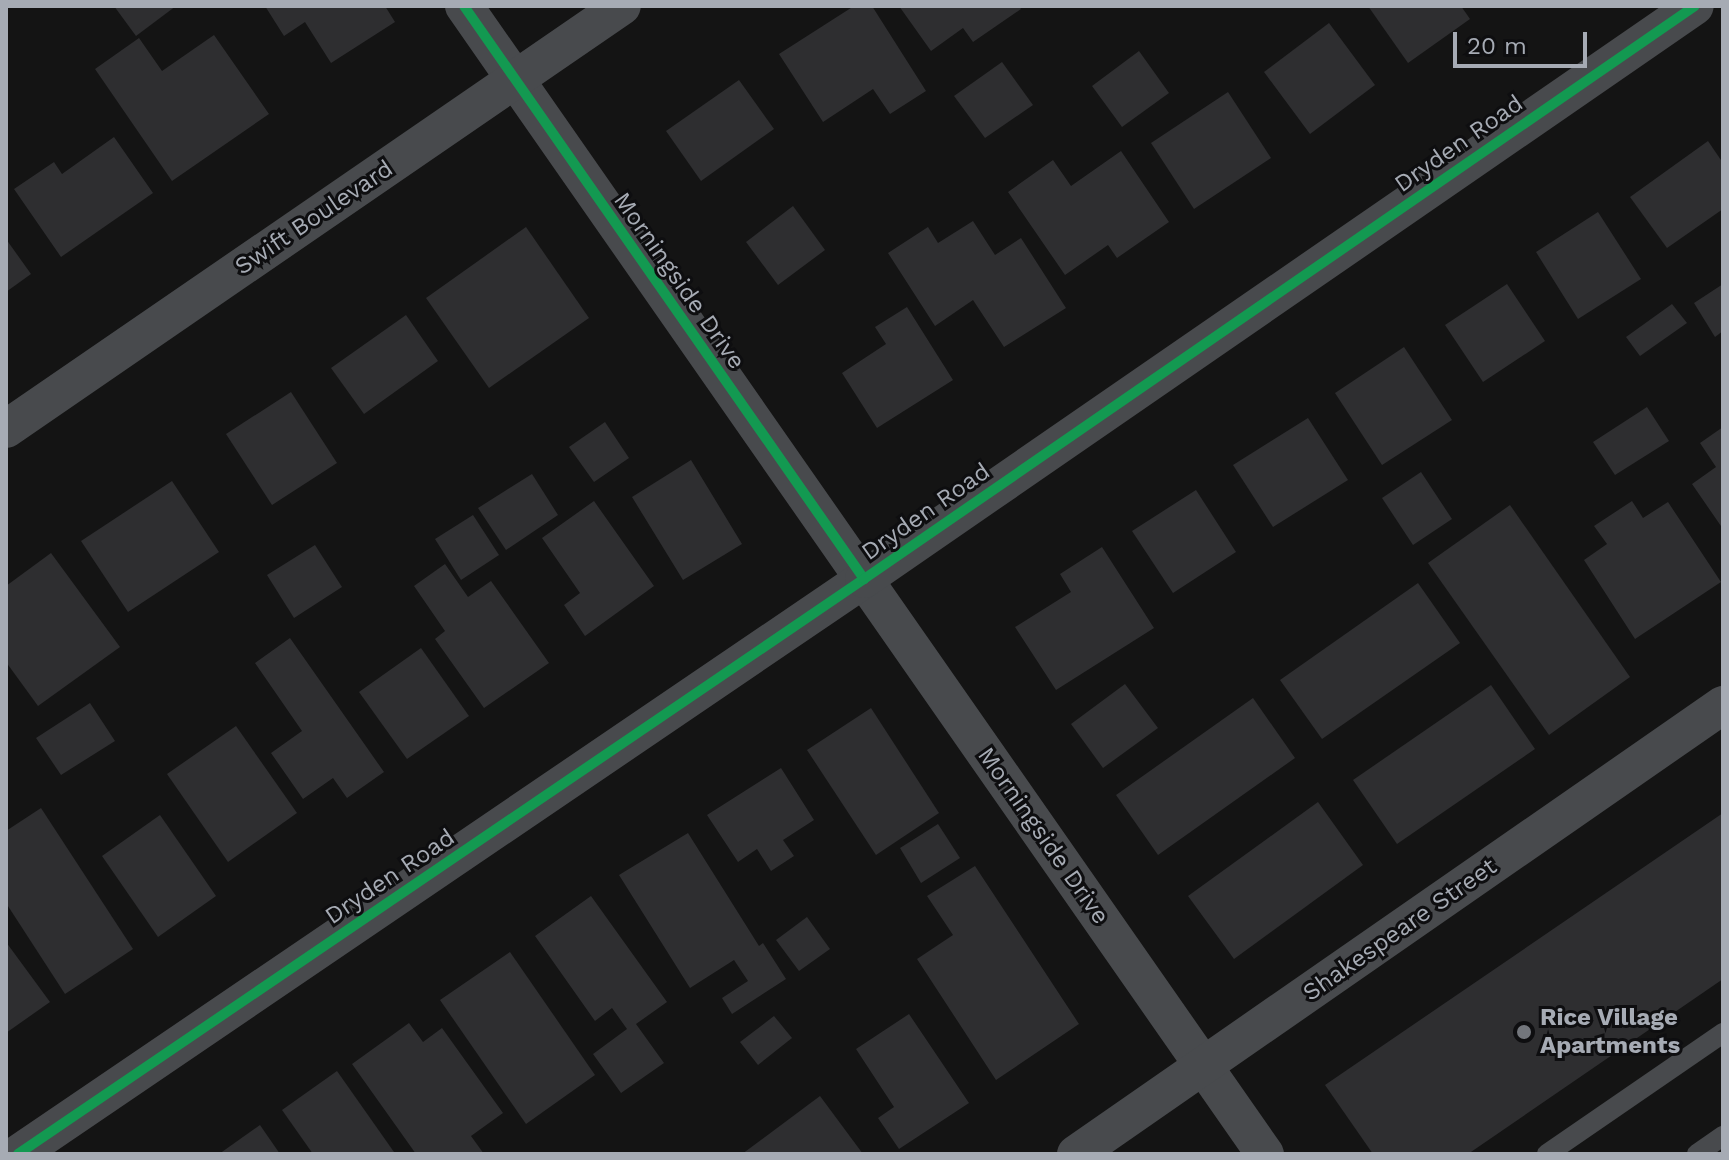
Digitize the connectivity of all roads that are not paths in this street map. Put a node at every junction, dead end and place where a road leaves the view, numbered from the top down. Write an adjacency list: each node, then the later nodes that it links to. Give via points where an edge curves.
1 (464, 6): 4 (street, Morningside Drive)
2 (622, 6): 4 (street, Swift Boulevard)
3 (1695, 6): 6 (street, Dryden Road)
4 (514, 80): 5 (street, Swift Boulevard); 6 (street, Morningside Drive)
5 (6, 429)
6 (864, 579): 9 (street, Morningside Drive); 11 (street, Dryden Road)
7 (1723, 705): 9 (street, Shakespeare Street)
8 (1723, 1033): 14 (lane)
9 (1204, 1066): 12 (street, Shakespeare Street); 13 (street, Morningside Drive)
10 (1723, 1136): 15 (lane)
11 (18, 1154)
12 (1076, 1154)
13 (1265, 1154)
14 (1547, 1154)
15 (1697, 1154)

